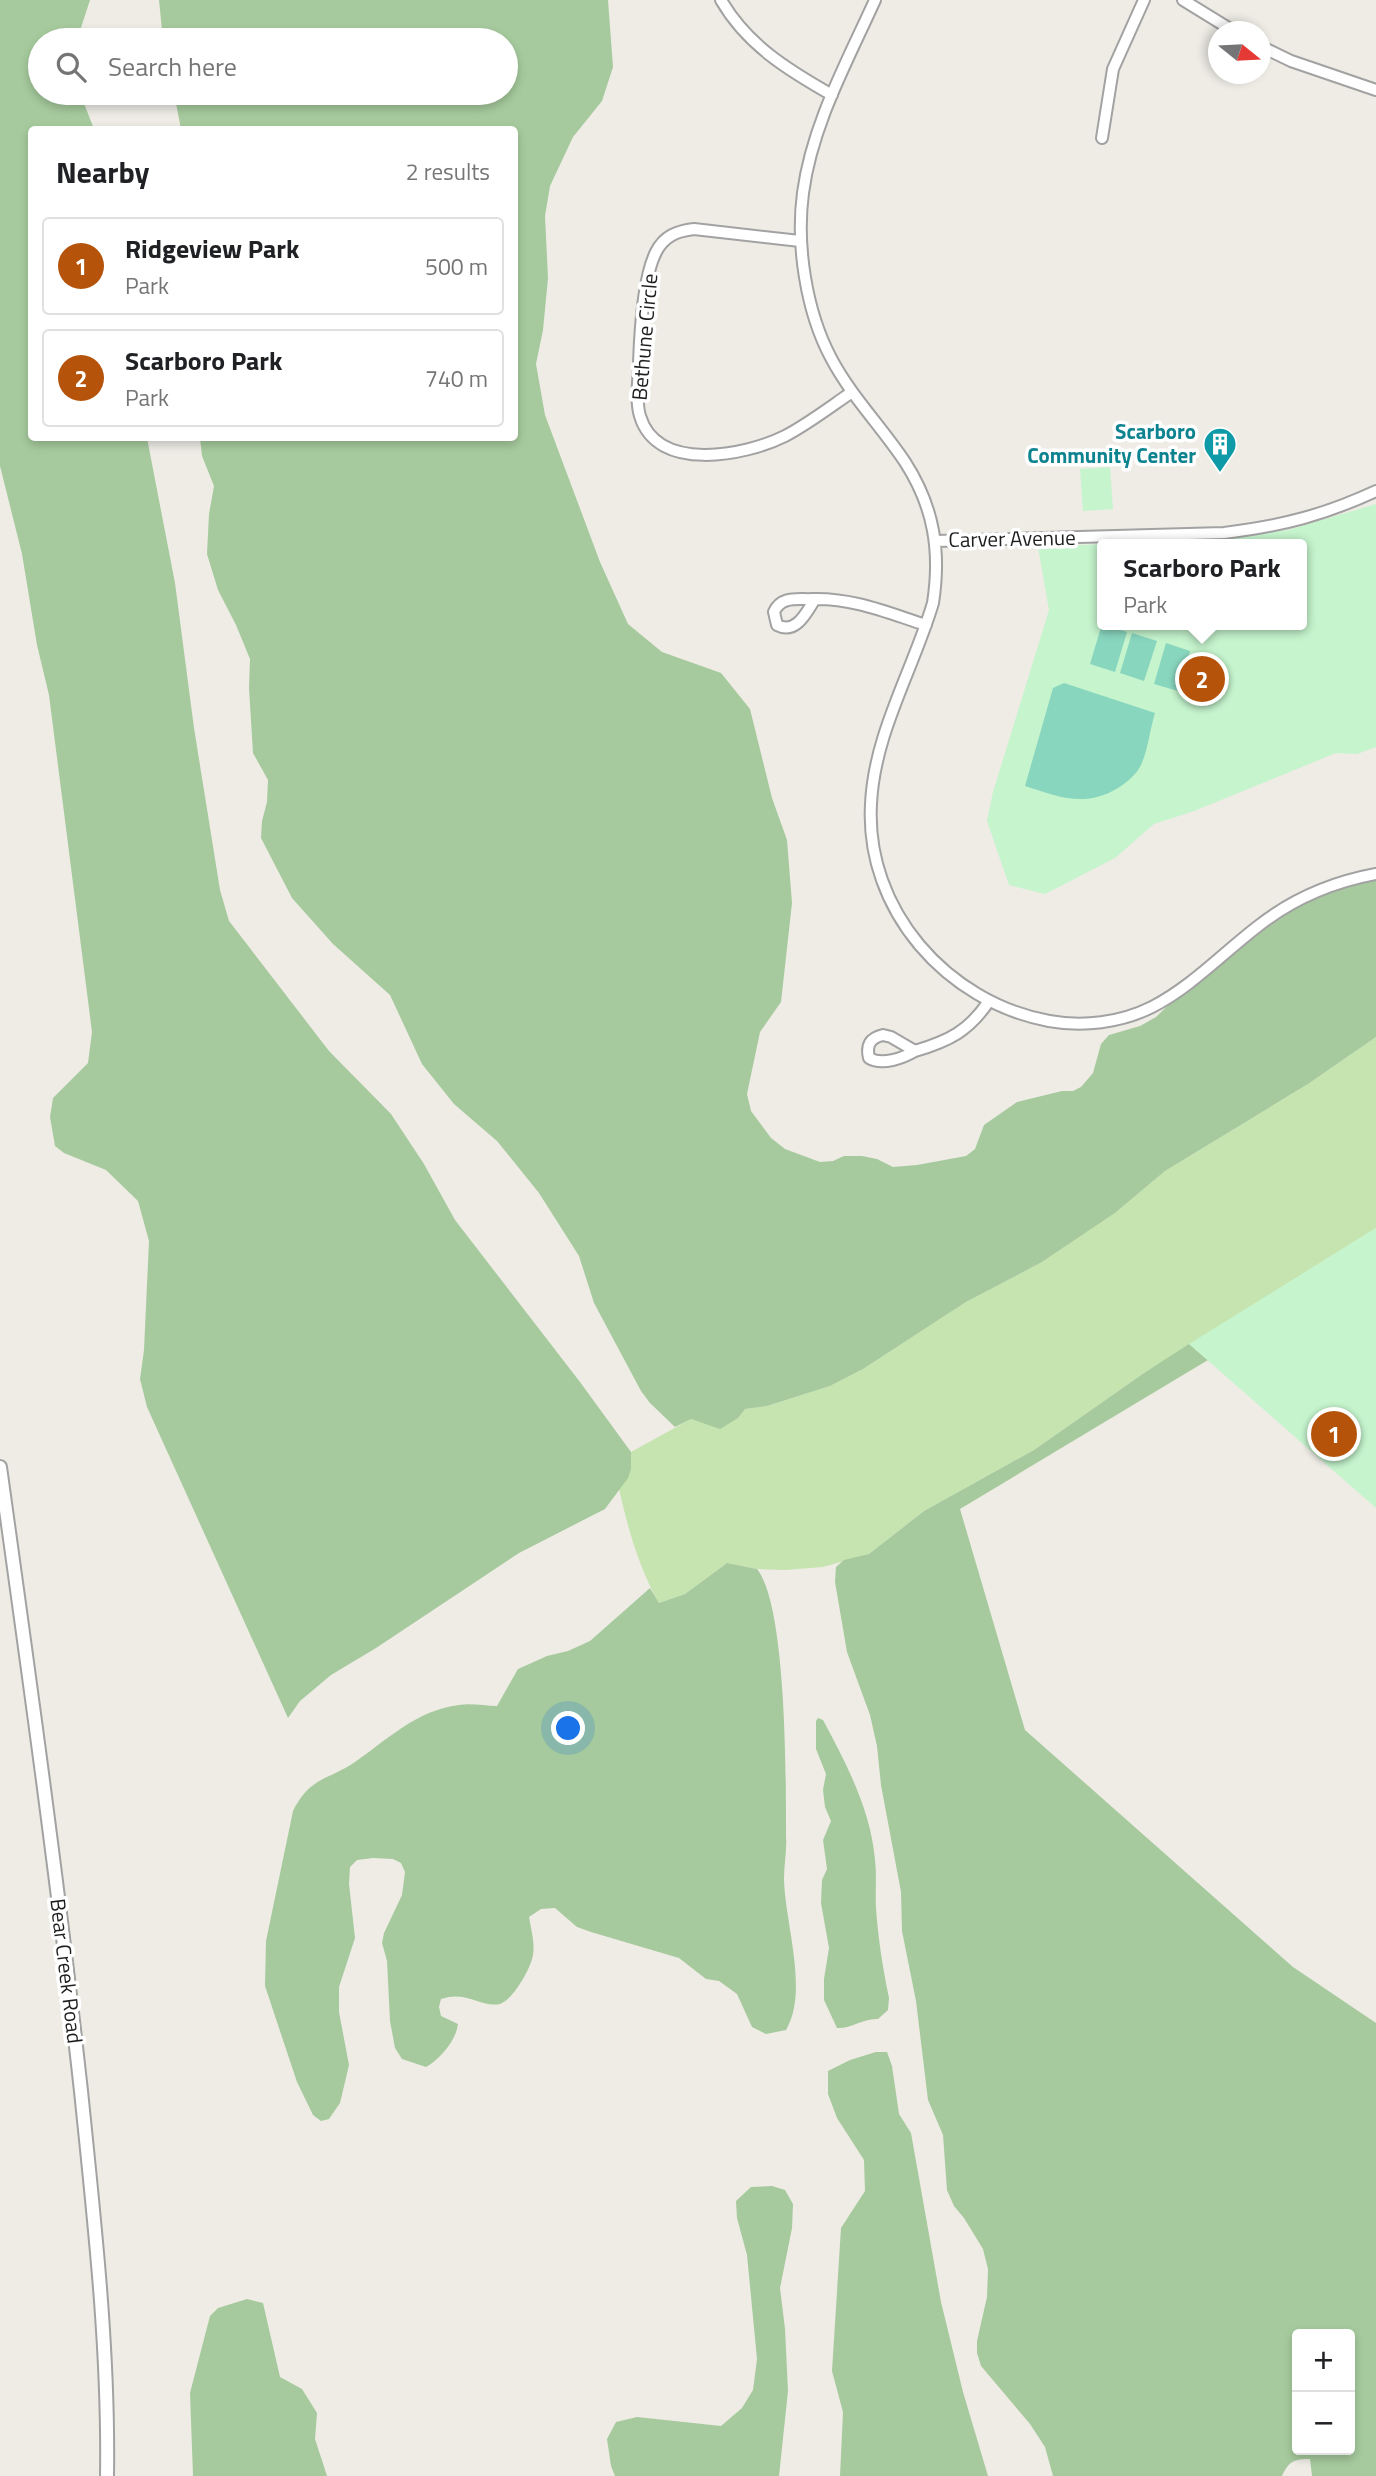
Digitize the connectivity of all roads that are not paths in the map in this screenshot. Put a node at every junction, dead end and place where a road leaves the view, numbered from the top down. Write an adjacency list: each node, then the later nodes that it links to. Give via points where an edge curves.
1 (721, 0): 8 (street, via 767,54)
2 (875, 0): 8 (street)
3 (1144, 0): 9 (street, via 1113,69)
4 (1183, 0): 5 (street)
5 (1217, 21)
6 (1271, 51): 7 (street)
7 (1376, 90)
8 (832, 95): 10 (street, via 808,160)
9 (1102, 138)
10 (800, 241): 11 (street, via 807,289 823,340); 11 (street, Bethune Circle, via 694,229 668,236 656,251 648,278 640,348 640,417 654,439 670,449 709,455 754,448 784,436)
11 (852, 392): 13 (street, via 904,461 920,490)
12 (1376, 491): 13 (street, Carver Avenue, via 1330,512 1238,531)
13 (936, 541): 15 (street, via 936,581)
14 (815, 599): 15 (street, via 853,601)
15 (926, 625): 17 (street, via 876,760 870,805 873,842 884,887 906,930 954,980)
16 (1376, 874): 17 (street, via 1304,897 1256,927 1172,994 1122,1018 1065,1024 1026,1017)
17 (989, 1001): 18 (street, via 961,1033)
18 (915, 1051)
19 (0, 1467): 20 (street, Bear Creek Road, via 69,1984 89,2171 99,2266)
20 (107, 2476)

